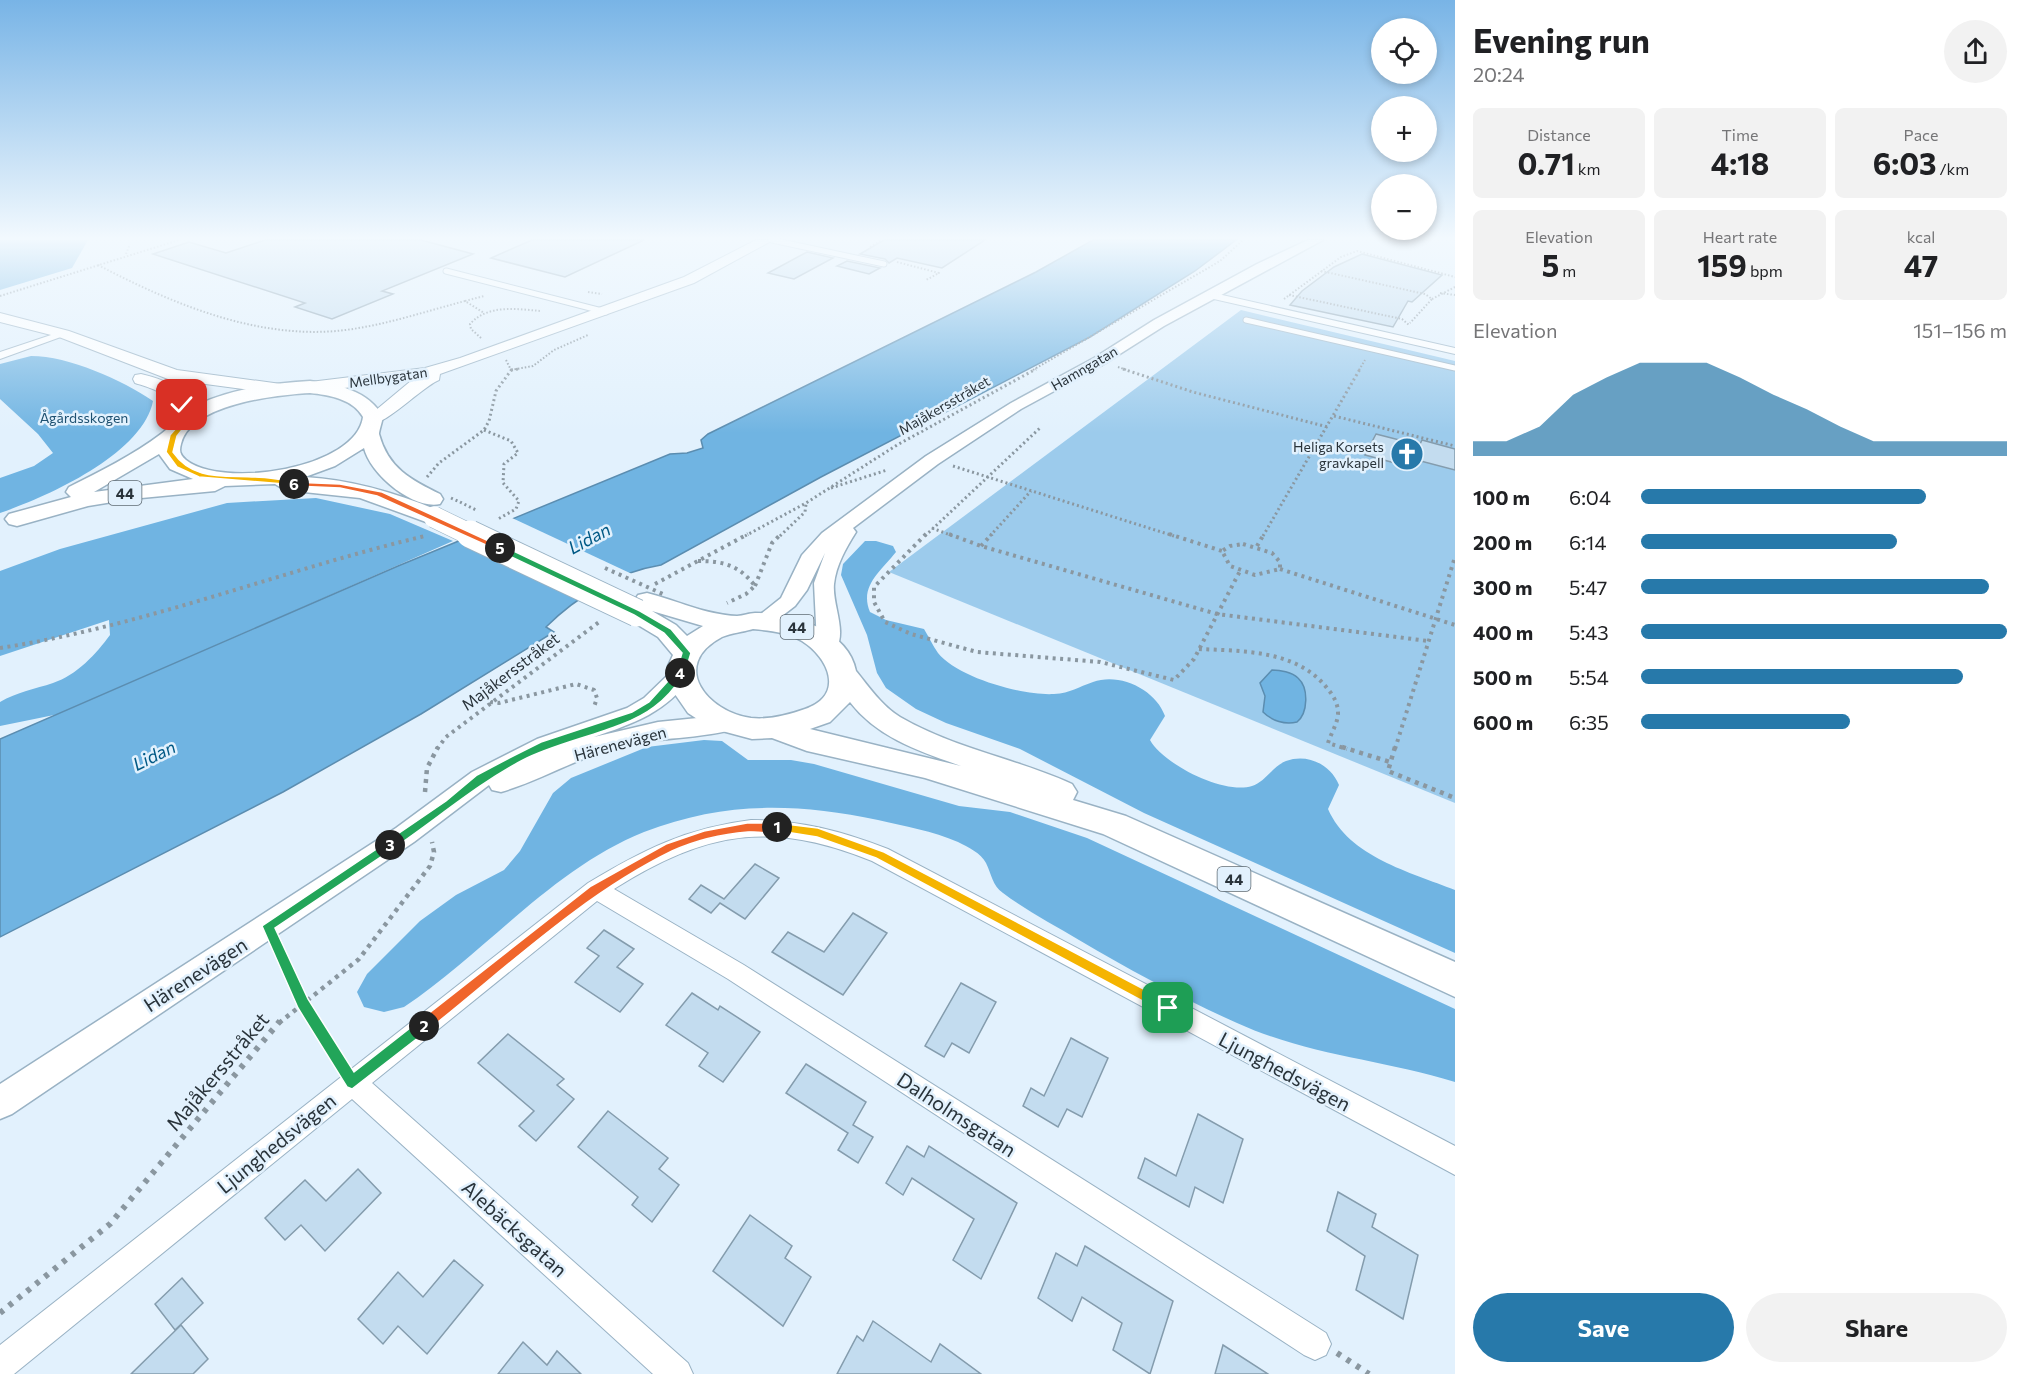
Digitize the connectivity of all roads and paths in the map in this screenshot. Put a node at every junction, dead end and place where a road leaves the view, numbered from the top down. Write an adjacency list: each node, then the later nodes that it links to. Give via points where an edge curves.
1 (188, 304): 2 (path, via 287,332 334,332 373,326)
2 (454, 304)
3 (470, 304): 15 (path)
4 (567, 304): 15 (path, via 543,311)
5 (575, 304): 14 (lane)
6 (626, 304): 14 (main road, Mellbygatan)
7 (1149, 304): 44 (path, Majåkersstråket)
8 (1194, 304): 28 (street, Hamngatan)
9 (1248, 304): 13 (street)
10 (1279, 304): 13 (path)
11 (1328, 304): 18 (path)
12 (1427, 304): 18 (path)
13 (1273, 310): 19 (street)
14 (606, 312): 27 (main road, Mellbygatan)
15 (484, 313): 22 (path, via 473,319 471,328)
16 (0, 317): 20 (main road)
17 (1246, 320): 23 (lane)
18 (1410, 323): 21 (path)
19 (1383, 335): 21 (street); 23 (lane)
20 (59, 336): 25 (street); 31 (main road, via 174,375); 37 (main road, via 176,395 182,405)
21 (1404, 340): 24 (street)
22 (488, 343)
23 (1372, 349): 29 (lane); 32 (path)
24 (1455, 351)
25 (0, 356)
26 (504, 357): 36 (path, via 512,368 497,389)
27 (466, 361): 30 (main road, Mellbygatan, via 415,375); 33 (main road, Mellbygatan, via 420,382)
28 (1098, 361): 35 (path, via 1193,392); 39 (street, Hamngatan, via 1016,406)
29 (1455, 368)
30 (310, 387): 31 (main road, 44); 33 (main road, 44, via 339,391 361,400 368,406)
31 (281, 388): 37 (main road, 44, via 224,402)
32 (1334, 416): 35 (path); 38 (path)
33 (370, 427): 43 (main road, 44, via 351,449 326,463 288,474); 49 (main road, 44, via 379,461)
34 (1041, 427): 41 (path)
35 (1328, 427): 53 (path)
36 (484, 430): 42 (path, via 448,454); 47 (path, via 511,441 518,453 504,464 503,483 519,501)
37 (177, 431): 43 (main road, 44, via 169,452 179,466 202,476); 50 (main road, 44, via 108,477)
38 (1455, 446)
39 (932, 460): 41 (path); 48 (street, Hamngatan)
40 (893, 466): 44 (path)
41 (987, 477): 45 (path); 51 (path)
42 (426, 478)
43 (246, 479): 49 (main road, 44, via 340,486 379,494); 50 (main road, 44, via 108,496)
44 (830, 488): 46 (path, Majåkersstråket)
45 (1031, 491): 52 (path); 54 (path)
46 (806, 503): 56 (path, Majåkersstråket); 59 (path, via 805,512 772,543)
47 (509, 514)
48 (861, 514): 62 (street, via 842,525 812,555 788,602); 67 (street, via 826,569 823,587 831,631)
49 (439, 520): 60 (main road, 44, bridge); 68 (path, via 427,536 345,555 283,577 66,638)
50 (9, 522)
51 (932, 528): 52 (path); 69 (path, via 874,587 874,602 885,622 911,634 977,652 1100,662 1174,680)
52 (981, 546): 61 (path)
53 (1257, 546): 54 (path, via 1230,546); 57 (path, via 1272,553 1280,562)
54 (1222, 551): 58 (path, via 1223,559)
55 (1455, 557): 64 (path)
56 (697, 561): 59 (path, via 721,561 736,566 746,572); 60 (path, Majåkersstråket)
57 (1280, 569): 58 (path, via 1259,576); 64 (path)
58 (1240, 571): 61 (path)
59 (755, 586): 62 (path, via 731,602)
60 (655, 598): 62 (main road, 44, via 699,617); 70 (main road, 44)
61 (1217, 614): 66 (path); 69 (path)
62 (740, 616): 67 (main road, 44, via 799,627); 70 (main road, 44, via 706,635)
63 (606, 618): 72 (path, Majåkersstråket)
64 (1436, 619): 65 (path); 66 (path)
65 (1455, 625)
66 (1428, 641): 76 (path)
67 (828, 644): 71 (main road, 44, via 842,664)
68 (0, 648)
69 (1199, 649): 76 (path, via 1280,657 1309,669 1338,706 1337,724 1328,743)
70 (683, 665): 74 (main road, 44, via 687,695); 78 (street, Härenevägen, via 652,704 635,714 536,749)
71 (844, 675): 75 (main road, 44, via 841,690 826,710); 79 (main road, 44, via 872,710 890,724 926,742 1034,780)
72 (490, 702): 73 (path, via 576,684 594,690 596,704); 78 (path, Majåkersstråket, via 446,736 429,757 424,779)
73 (588, 713)
74 (727, 723): 75 (main road, 44, via 756,729); 78 (street, Härenevägen, via 657,730 626,738)
75 (777, 728): 79 (main road, 44, via 807,740 927,767)
76 (1390, 762): 77 (path, via 1388,771)
77 (1455, 798)
78 (438, 800): 82 (street, Härenevägen)
79 (1114, 825): 83 (main road, 44)
80 (431, 836): 84 (path, Majåkersstråket, via 434,852 430,866 399,910 359,958)
81 (596, 890): 85 (street, Ljunghedsvägen); 87 (street, Ljunghedsvägen, via 670,847 747,827 800,830 848,841); 89 (street, Dalholmsgatan, via 747,978)
82 (268, 926): 84 (path); 86 (street, Härenevägen)
83 (1455, 980)
84 (303, 1004): 85 (path); 88 (path, Majåkersstråket, via 282,1019 246,1058 110,1224)
85 (352, 1082): 90 (street, Ljunghedsvägen); 91 (street, Alebäcksgatan)
86 (0, 1103)
87 (1455, 1161)
88 (0, 1313)
89 (1315, 1344): 92 (path, via 1329,1347)
90 (0, 1365)
91 (677, 1374)
92 (1369, 1374)

